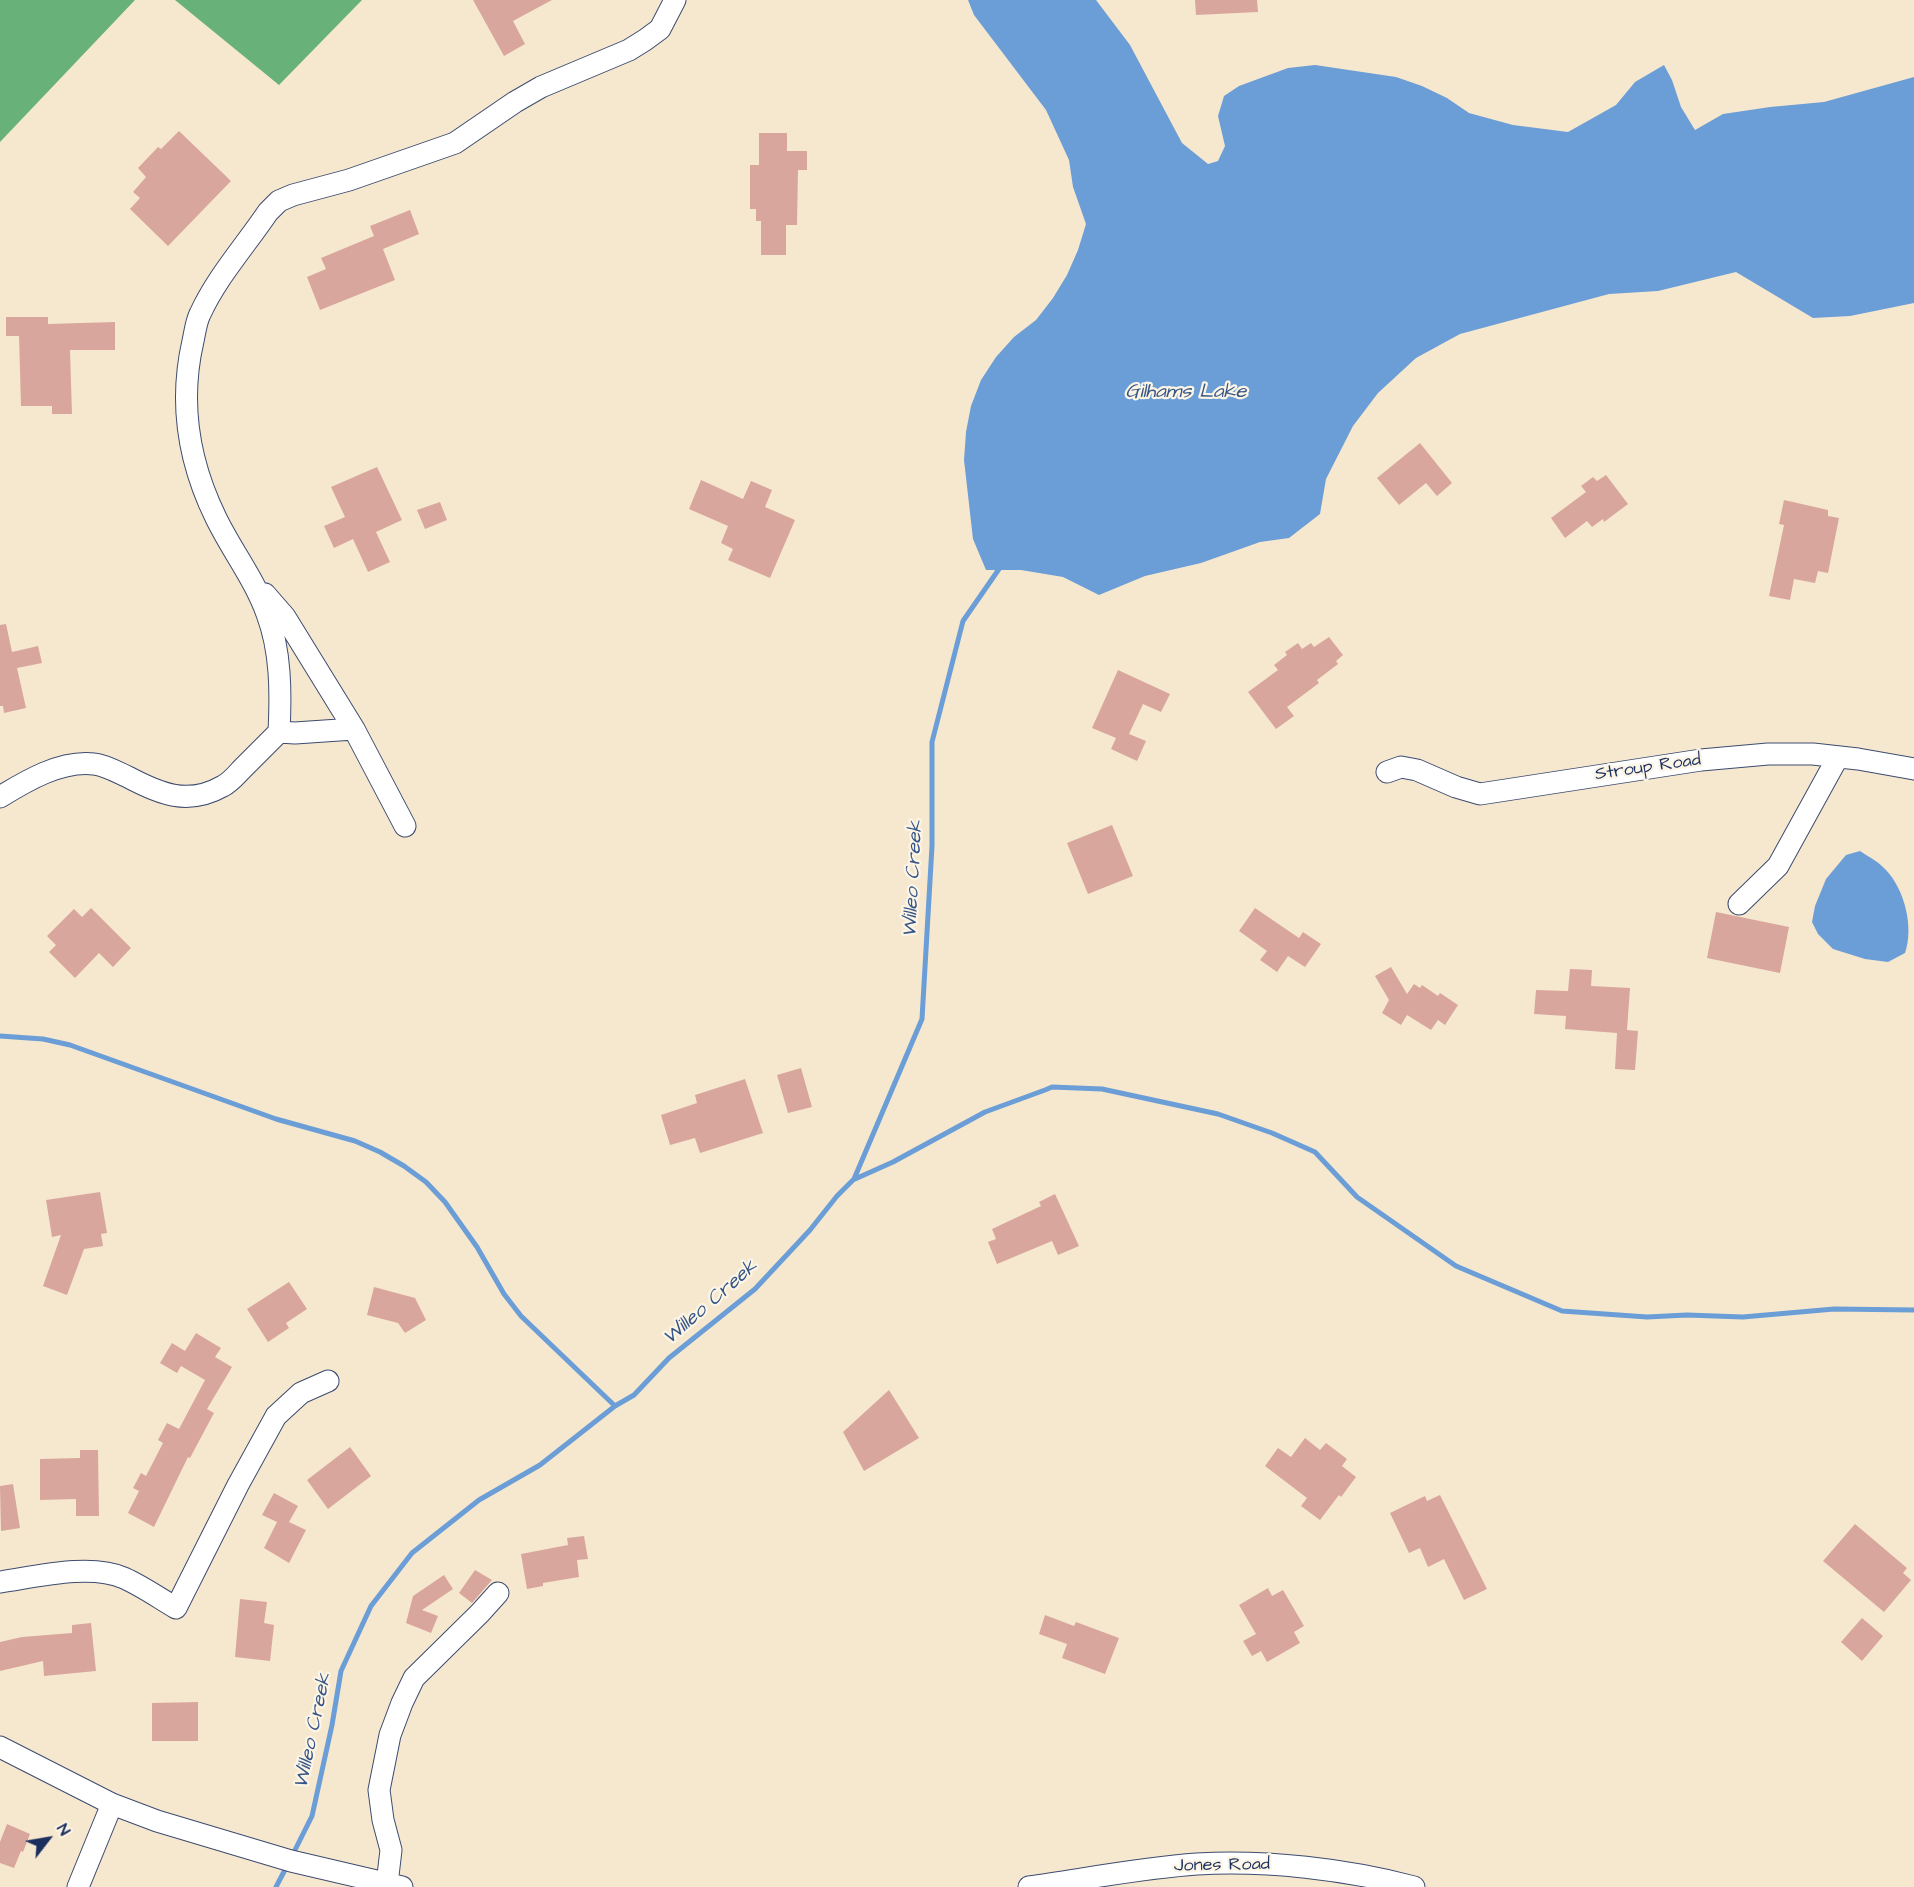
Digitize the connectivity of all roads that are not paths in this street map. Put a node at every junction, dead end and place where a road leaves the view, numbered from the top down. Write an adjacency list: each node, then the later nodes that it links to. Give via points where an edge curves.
1 (675, 0): 2 (street, via 660,29 645,40 541,87 455,143 293,195 268,212 198,316 186,378 189,443 199,482)
2 (251, 578): 3 (street, via 285,617); 4 (street, via 268,615 277,655)
3 (354, 729): 4 (street); 9 (street)
4 (279, 732): 8 (street, via 226,785 201,795 156,791 94,764 52,771)
5 (1838, 757): 6 (street, Stroup Road); 7 (street, Stroup Road, via 1768,754 1701,760 1480,794 1417,770 1401,767); 10 (street, via 1778,866)
6 (1914, 769)
7 (1386, 772)
8 (0, 797)
9 (405, 826)
10 (1739, 904)
11 (328, 1381): 12 (street, via 301,1393 276,1416 176,1608 123,1577 100,1572)
12 (0, 1582)
13 (498, 1593): 16 (street, via 414,1678 390,1735 379,1790)
14 (0, 1747): 15 (street)
15 (112, 1804): 16 (street, via 242,1848); 17 (street)
16 (394, 1885)
17 (78, 1887)
18 (1029, 1887): 19 (street, Jones Road, via 1158,1868 1250,1864 1302,1867)
19 (1414, 1887)

